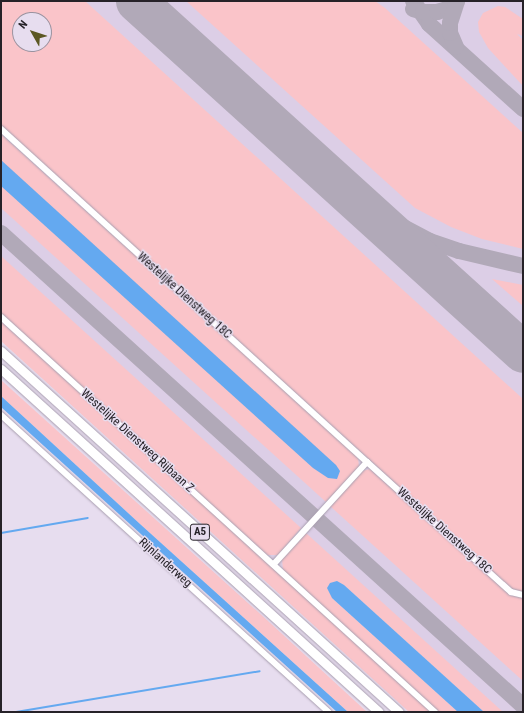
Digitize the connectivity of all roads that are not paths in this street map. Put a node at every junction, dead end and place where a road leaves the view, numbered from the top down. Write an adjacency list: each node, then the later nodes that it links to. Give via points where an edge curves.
1 (1, 129): 6 (street, Westelijke Dienstweg 18C)
2 (1, 317): 7 (street, Westelijke Dienstweg Rijbaan Z)
3 (1, 351): 11 (highway, A5)
4 (1, 369): 10 (highway, A5)
5 (1, 415): 9 (street, Rijnlanderweg)
6 (367, 462): 7 (street); 8 (street, Westelijke Dienstweg 18C, via 510,592)
7 (273, 565): 12 (street, Westelijke Dienstweg Rijbaan Z)
8 (523, 595)
9 (328, 712)
10 (379, 712)
11 (399, 712)
12 (436, 712)

